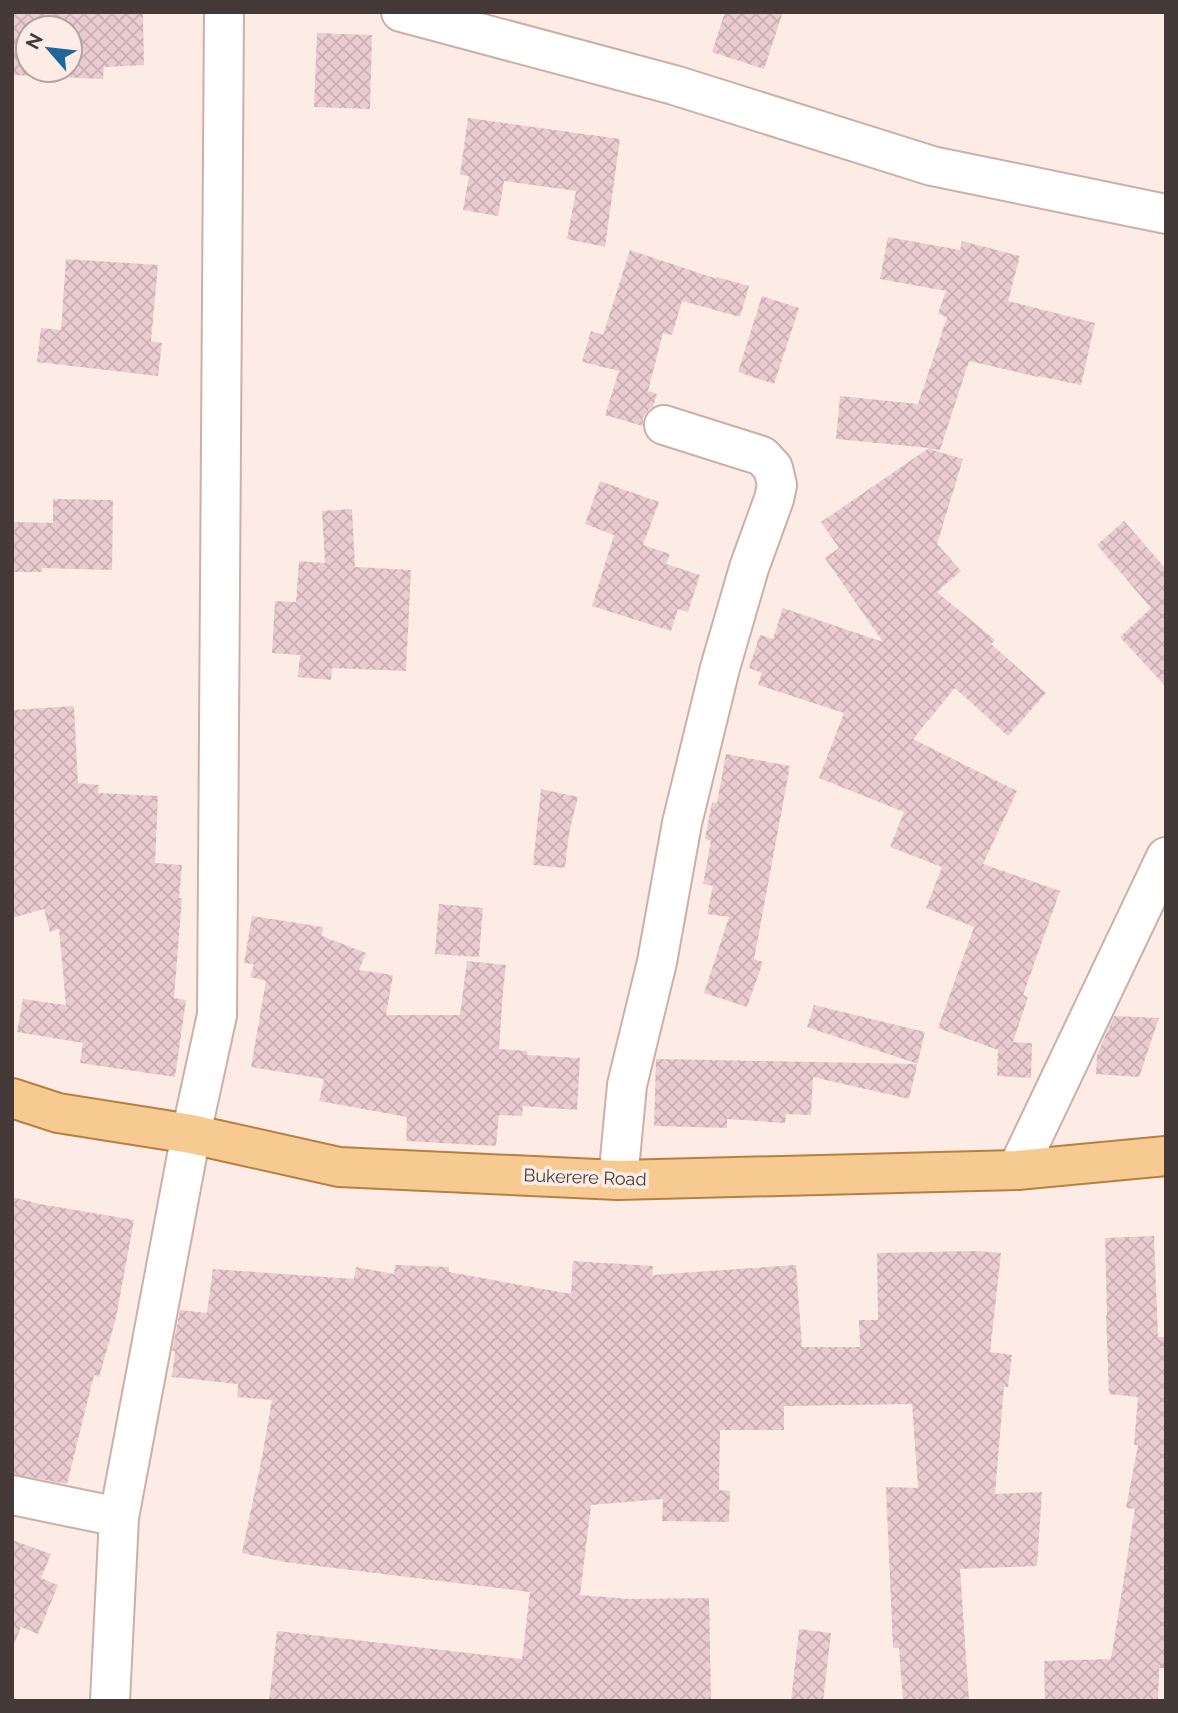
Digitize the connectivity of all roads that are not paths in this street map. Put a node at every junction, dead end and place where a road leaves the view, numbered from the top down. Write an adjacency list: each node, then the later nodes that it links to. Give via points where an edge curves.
1 (224, 12): 7 (street, via 218,1015)
2 (401, 12): 3 (street, via 674,85 932,166)
3 (1166, 214)
4 (664, 425): 10 (street, via 762,456 773,468 777,485 720,668 682,824 657,962 627,1085)
5 (1166, 857): 9 (street)
6 (12, 1098): 7 (main road, Bukerere Road, via 58,1113)
7 (191, 1134): 10 (main road, Bukerere Road, via 339,1167); 12 (street)
8 (1166, 1156): 9 (main road, Bukerere Road)
9 (1017, 1170): 10 (main road, Bukerere Road)
10 (618, 1180)
11 (12, 1494): 12 (street)
12 (120, 1517): 13 (street)
13 (110, 1701)

